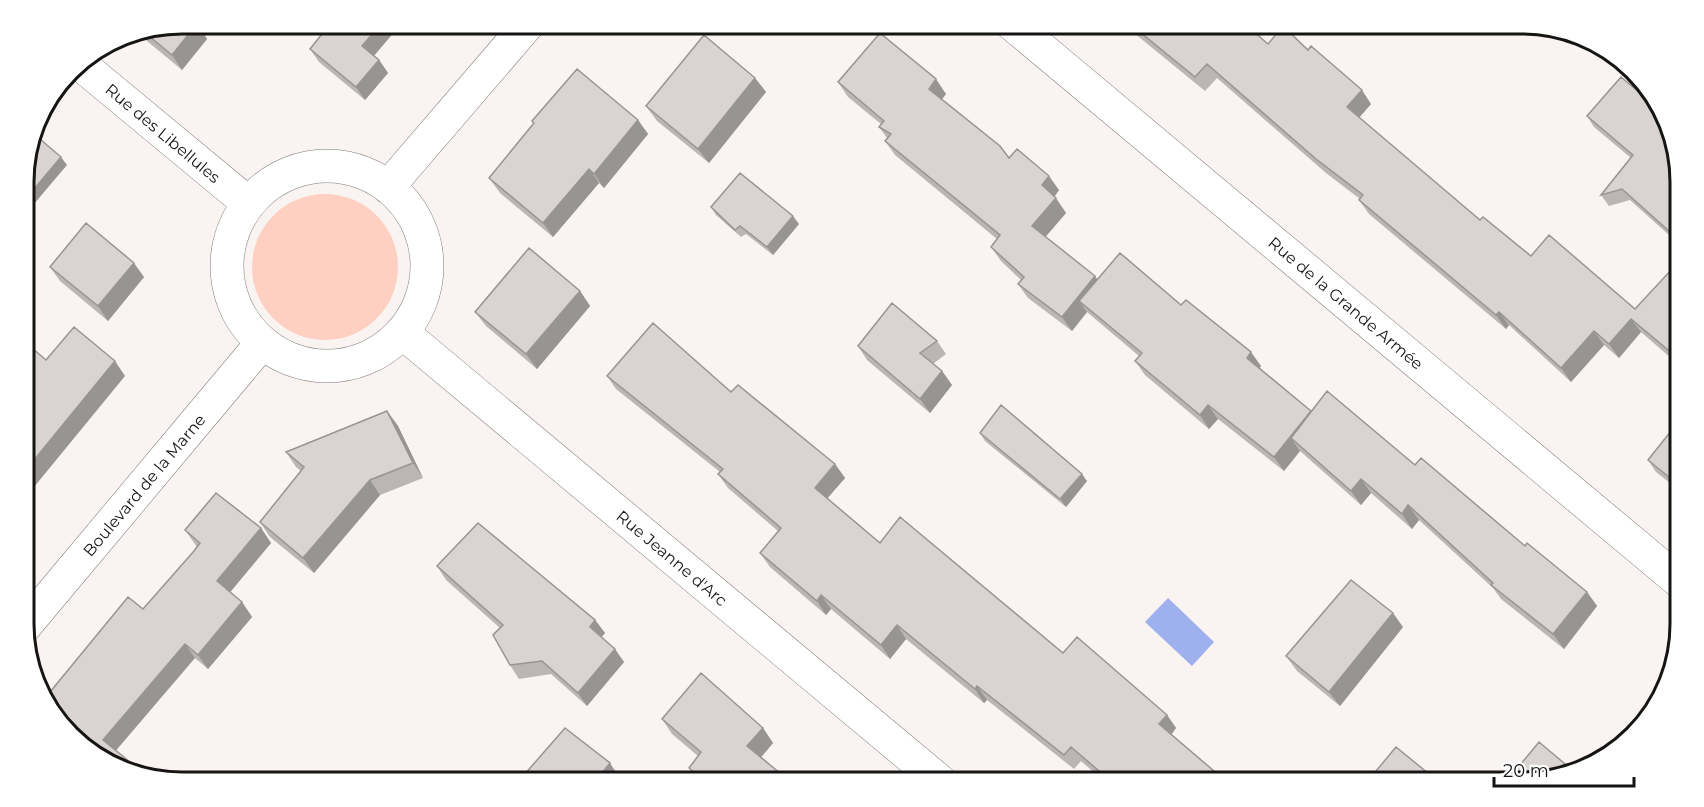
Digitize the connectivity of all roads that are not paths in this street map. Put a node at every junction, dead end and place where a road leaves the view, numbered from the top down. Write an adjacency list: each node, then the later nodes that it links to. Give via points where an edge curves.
1 (1024, 34): 8 (street, Rue de la Grande Armée)
2 (519, 35): 4 (street)
3 (87, 70): 5 (street, Rue des Libellules)
4 (388, 187): 5 (street, via 362,172 331,165 300,170 271,183); 6 (street, via 411,210 425,240 428,273 421,305)
5 (248, 204): 7 (street, via 233,231 227,272 229,292 241,320)
6 (403, 333): 7 (street, via 379,353 350,365 319,367 288,360); 10 (street, Rue Jeanne d'Arc)
7 (262, 344): 9 (street, Boulevard de la Marne)
8 (1670, 574)
9 (34, 615)
10 (929, 772)

